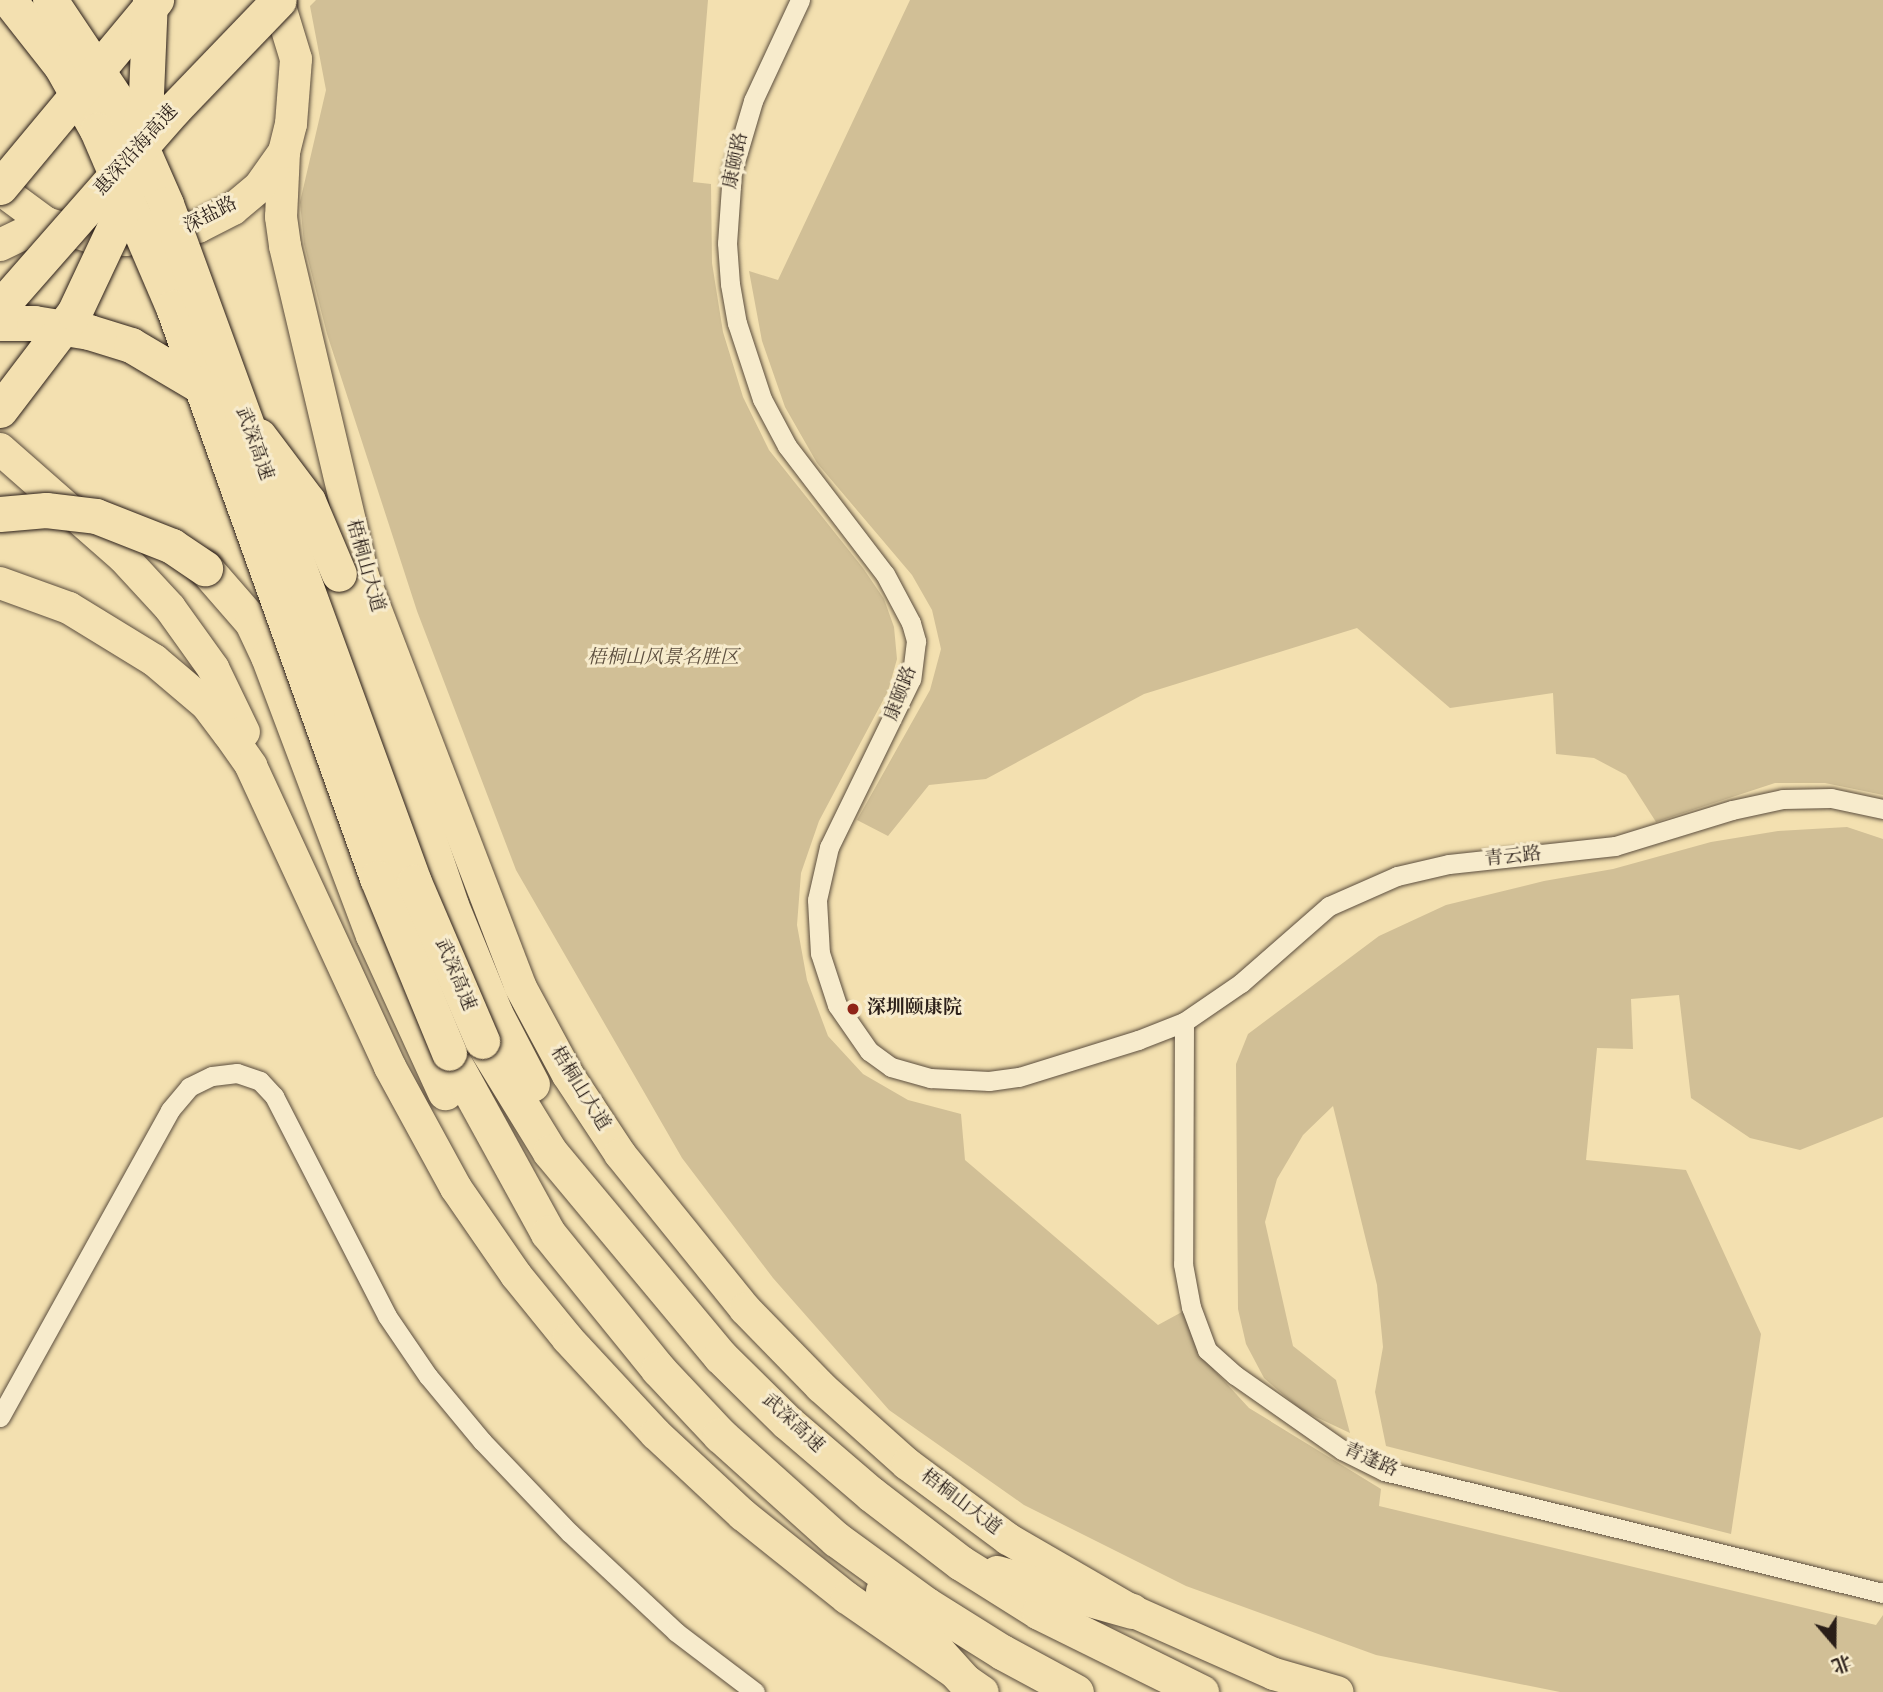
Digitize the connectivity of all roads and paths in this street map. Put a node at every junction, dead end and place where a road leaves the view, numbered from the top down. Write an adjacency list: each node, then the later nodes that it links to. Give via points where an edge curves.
1 (9, 0): 20 (highway, 武深高速, bridge, via 61,65 97,130 173,307 377,878 449,1053)
2 (50, 0): 21 (highway, 武深高速, bridge, via 127,115 166,204 414,882 482,1041 550,1152)
3 (150, 0): 13 (highway, bridge, via 146,94 123,209 74,313)
4 (156, 0): 8 (highway, bridge)
5 (279, 0): 7 (main road, 深盐路, via 296,59 296,90); 11 (highway, 惠深沿海高速, bridge, via 174,109)
6 (800, 0): 19 (street, 康颐路, via 753,101 733,172 727,243 732,297 748,362 787,446 885,574 916,641 916,661 902,704 840,821 821,875 817,925 827,978 852,1030 869,1051 891,1067 930,1078 1019,1077)
7 (284, 152): 9 (main road, 深盐路, via 260,186 233,209 198,227 126,240 91,237); 26 (main road, 梧桐山大道, via 281,217 285,246 364,579 483,898 520,986 568,1075 677,1228 821,1387 907,1464 1008,1539)
8 (0, 188): 9 (main road, 深盐路)
9 (47, 223): 10 (main road)
10 (0, 246)
11 (0, 307)
12 (0, 323): 21 (highway, bridge, via 89,332 131,345 193,379 228,406 286,468 313,513 339,574 399,761 495,1013 548,1117)
13 (0, 410)
14 (0, 449): 18 (main road, bridge, via 123,557 170,608 214,668)
15 (0, 514): 20 (highway, bridge, via 47,510 96,516 172,546 205,568 252,622 373,935 457,1115)
16 (0, 583): 18 (main road, via 69,608 179,678 251,766)
17 (1883, 809): 19 (street, 青云路, via 1831,798 1783,799 1615,845 1449,864 1397,876 1328,906 1241,983)
18 (280, 828): 27 (main road, via 390,1067 456,1188 516,1275 656,1434 743,1515 847,1598)
19 (1184, 1022): 25 (street, 青蓬路, via 1183,1264 1191,1307 1207,1350 1262,1396 1342,1450 1384,1471)
20 (548, 1233): 23 (highway, 武深高速, via 658,1369 776,1489)
21 (642, 1262): 24 (highway, 武深高速, via 720,1356 787,1422)
22 (0, 1417): 28 (street, via 170,1110 189,1087 212,1076 237,1073 260,1081 274,1096 387,1316 428,1377 570,1533 676,1632)
23 (836, 1539): 27 (highway); 29 (highway, 武深高速, via 1002,1652)
24 (961, 1563): 26 (highway); 30 (highway, 武深高速, via 1039,1612)
25 (1876, 1591)
26 (1132, 1611): 31 (main road, 梧桐山大道, via 1274,1674)
27 (974, 1687)
28 (755, 1692)
29 (1076, 1692)
30 (1201, 1692)
31 (1337, 1692)

